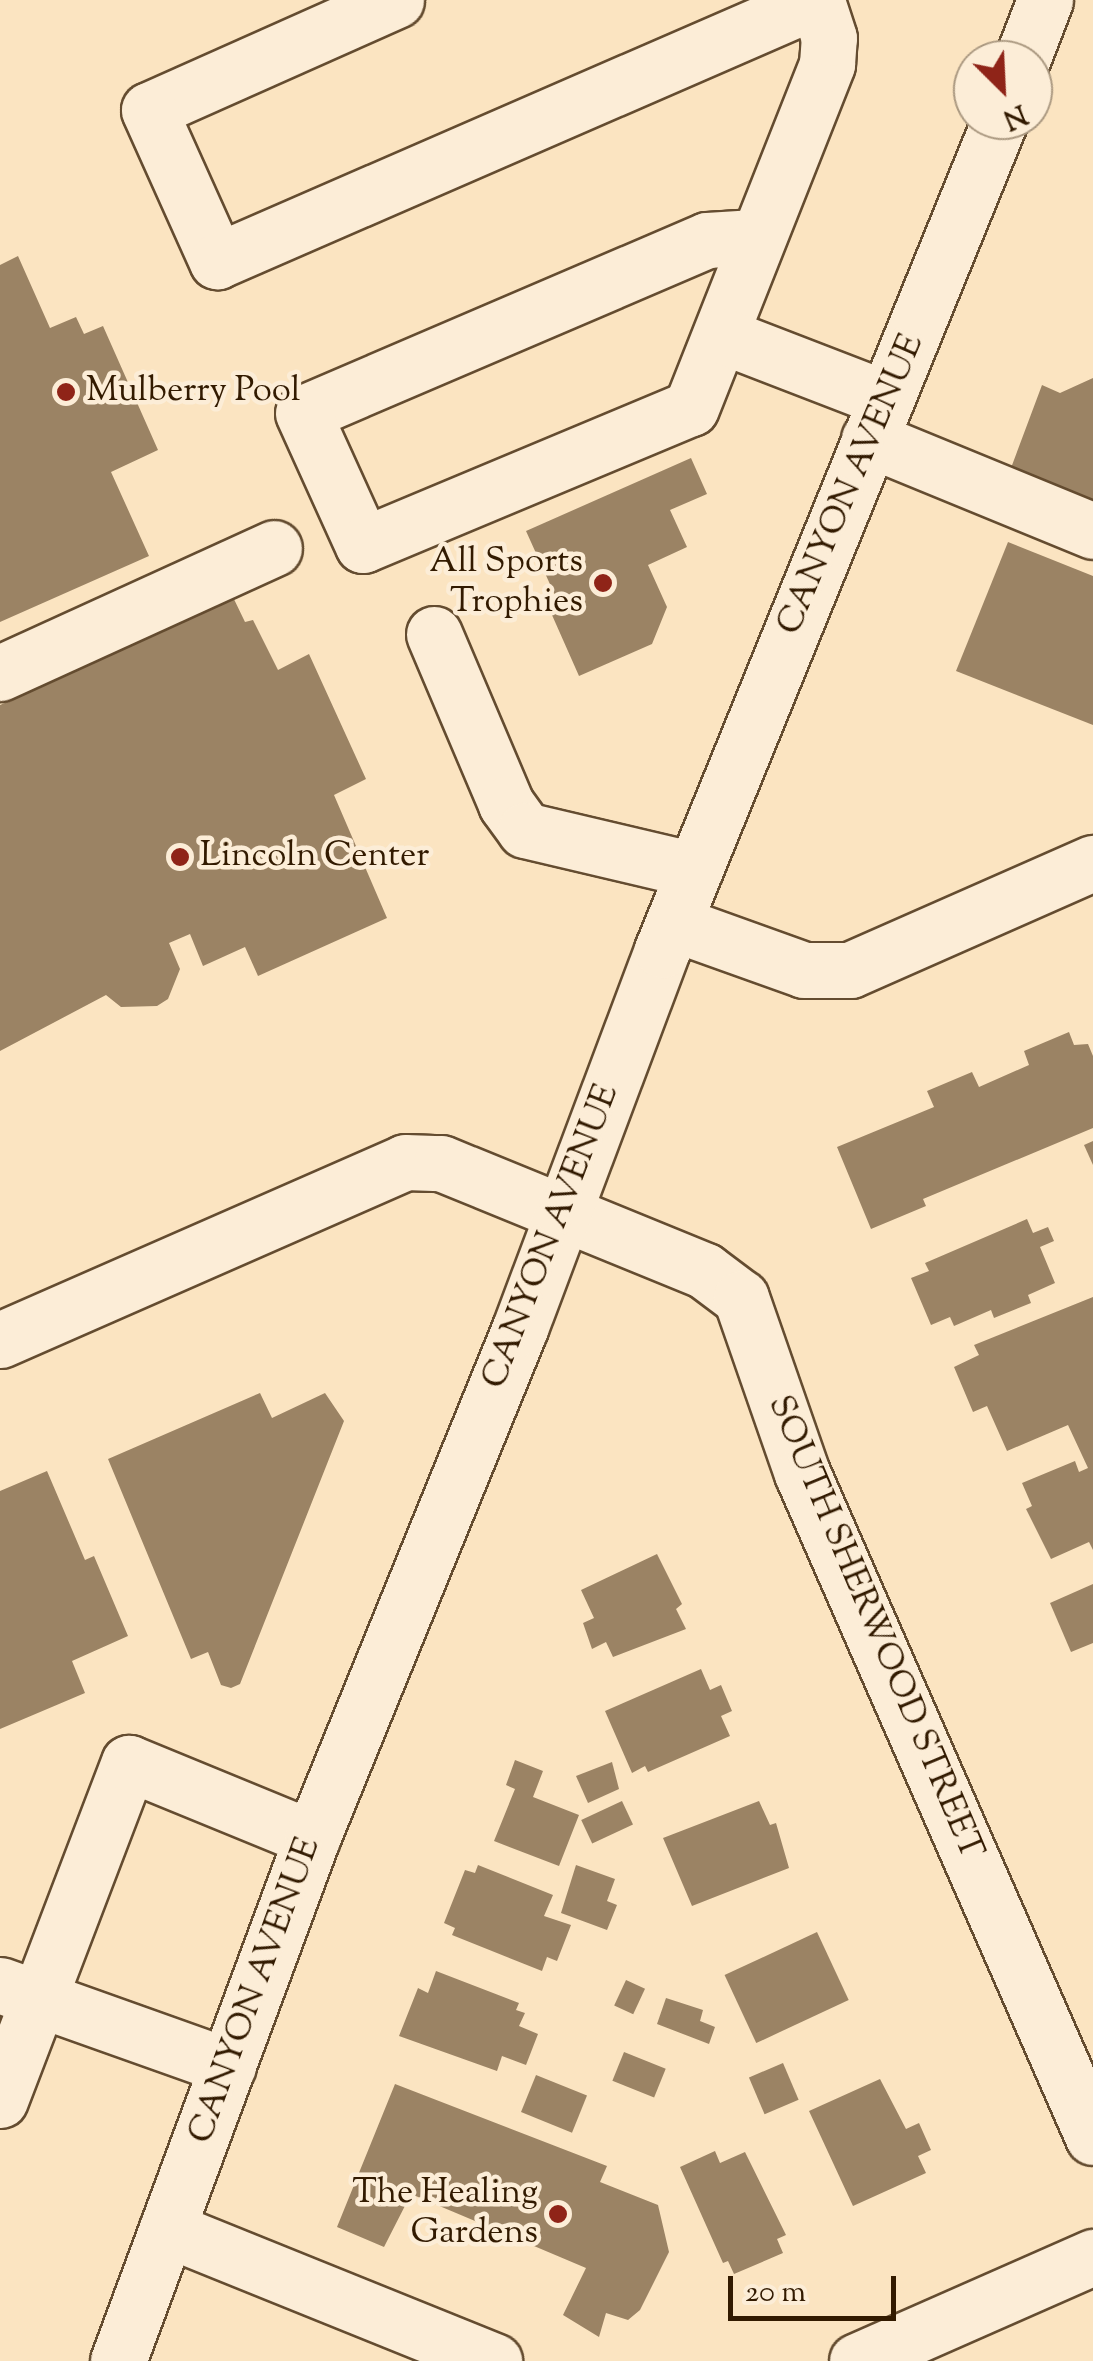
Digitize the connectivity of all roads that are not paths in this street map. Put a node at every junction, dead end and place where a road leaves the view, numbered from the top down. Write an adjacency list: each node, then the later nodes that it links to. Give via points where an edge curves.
1 (396, 0): 2 (street, via 150,110 217,261)
2 (817, 0): 6 (street, via 828,38 827,64)
3 (1044, 0): 4 (street)
4 (1029, 40)
5 (992, 140): 8 (street, CANYON AVENUE)
6 (754, 237): 7 (street); 7 (street, via 707,240 303,413 363,546 676,418 691,408)
7 (723, 336): 8 (street)
8 (878, 419): 9 (street); 14 (street, CANYON AVENUE)
9 (1093, 531)
10 (274, 548): 12 (street)
11 (434, 634): 14 (street, via 506,804 525,830)
12 (0, 674)
13 (1093, 863): 15 (street, via 850,970 804,970)
14 (694, 870): 15 (street, CANYON AVENUE)
15 (673, 924): 16 (street, CANYON AVENUE)
16 (564, 1211): 17 (street, SOUTH SHERWOOD STREET, via 441,1162 405,1162); 18 (street, CANYON AVENUE); 22 (street, SOUTH SHERWOOD STREET, via 705,1271 741,1298 802,1473)
17 (0, 1340)
18 (312, 1838): 19 (street, via 129,1763); 20 (street, CANYON AVENUE)
19 (20, 1992): 20 (street); 21 (street)
20 (228, 2066): 23 (street, CANYON AVENUE)
21 (0, 2100)
22 (1093, 2136)
23 (167, 2229): 25 (street, CANYON AVENUE); 26 (street)
24 (1093, 2257): 27 (street)
25 (118, 2361)
26 (494, 2361)
27 (857, 2361)

